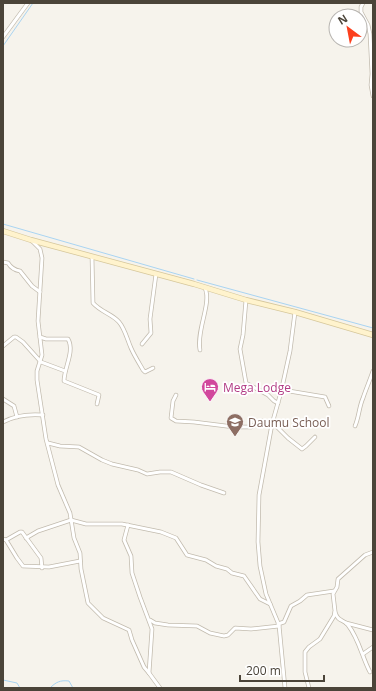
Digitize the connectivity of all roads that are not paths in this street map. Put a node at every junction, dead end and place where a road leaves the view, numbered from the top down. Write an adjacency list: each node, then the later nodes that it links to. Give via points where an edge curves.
1 (28, 3): 3 (street)
2 (363, 3): 4 (street, via 361,12 370,34)
3 (3, 37)
4 (373, 96)
5 (3, 231): 6 (main road)
6 (31, 240): 7 (main road); 11 (street, via 40,249 42,258)
7 (92, 257): 9 (main road); 20 (street, via 93,303 119,322 143,370 145,372)
8 (3, 262): 11 (street, via 20,271)
9 (156, 274): 10 (main road); 16 (street, via 150,319 151,333)
10 (205, 288): 12 (main road); 18 (street, via 207,297)
11 (40, 292): 15 (street)
12 (246, 300): 13 (main road); 26 (street, via 240,350 246,383)
13 (295, 312): 14 (main road); 23 (street)
14 (373, 335)
15 (40, 337): 19 (street); 21 (street, via 69,340)
16 (142, 344)
17 (3, 346): 19 (street, via 16,337)
18 (200, 350)
19 (41, 362): 21 (street); 29 (street, via 36,376)
20 (153, 368)
21 (66, 371): 27 (street, via 64,381 99,395)
22 (373, 371): 35 (street)
23 (282, 388): 26 (street); 28 (street, via 325,397)
24 (176, 395): 34 (street, via 171,418 176,421 234,427 251,426 262,421)
25 (3, 399): 32 (street, via 14,406)
26 (278, 403): 34 (street)
27 (97, 404)
28 (329, 406)
29 (41, 410): 30 (street); 31 (street)
30 (35, 415): 31 (street); 32 (street)
31 (43, 415): 37 (street)
32 (17, 417): 33 (street)
33 (3, 422)
34 (272, 423): 36 (street, via 302,449); 47 (street, via 259,490 258,542 260,566)
35 (355, 426)
36 (315, 437)
37 (48, 443): 38 (street, via 79,447 112,464 147,474 171,472); 39 (street, via 58,485)
38 (224, 493)
39 (71, 520): 40 (street, via 86,524); 41 (street, via 38,531); 44 (street)
40 (128, 525): 47 (street, via 176,538 187,555 244,576 260,599); 49 (street, via 124,540 131,556 132,573)
41 (26, 538): 42 (street, via 21,532); 45 (street, via 41,558)
42 (5, 540): 45 (street, via 23,566)
43 (373, 552): 46 (street, via 365,555 341,576)
44 (80, 561): 45 (street); 56 (street, via 90,605 103,618 129,629 133,644)
45 (42, 568)
46 (334, 591): 48 (street); 51 (street, via 306,596 291,606 284,622)
47 (270, 604): 51 (street)
48 (335, 610): 50 (street, via 337,618); 59 (street, via 320,639 305,652 305,672)
49 (149, 619): 51 (street, via 154,623 197,626 210,633 224,636 236,628 251,629); 56 (street, via 152,636)
50 (346, 623): 52 (street); 54 (street)
51 (278, 625): 58 (street)
52 (373, 630)
53 (373, 647): 54 (street)
54 (363, 654): 55 (street)
55 (370, 672)
56 (149, 673): 57 (street)
57 (160, 688)
58 (285, 688)
59 (309, 688)

